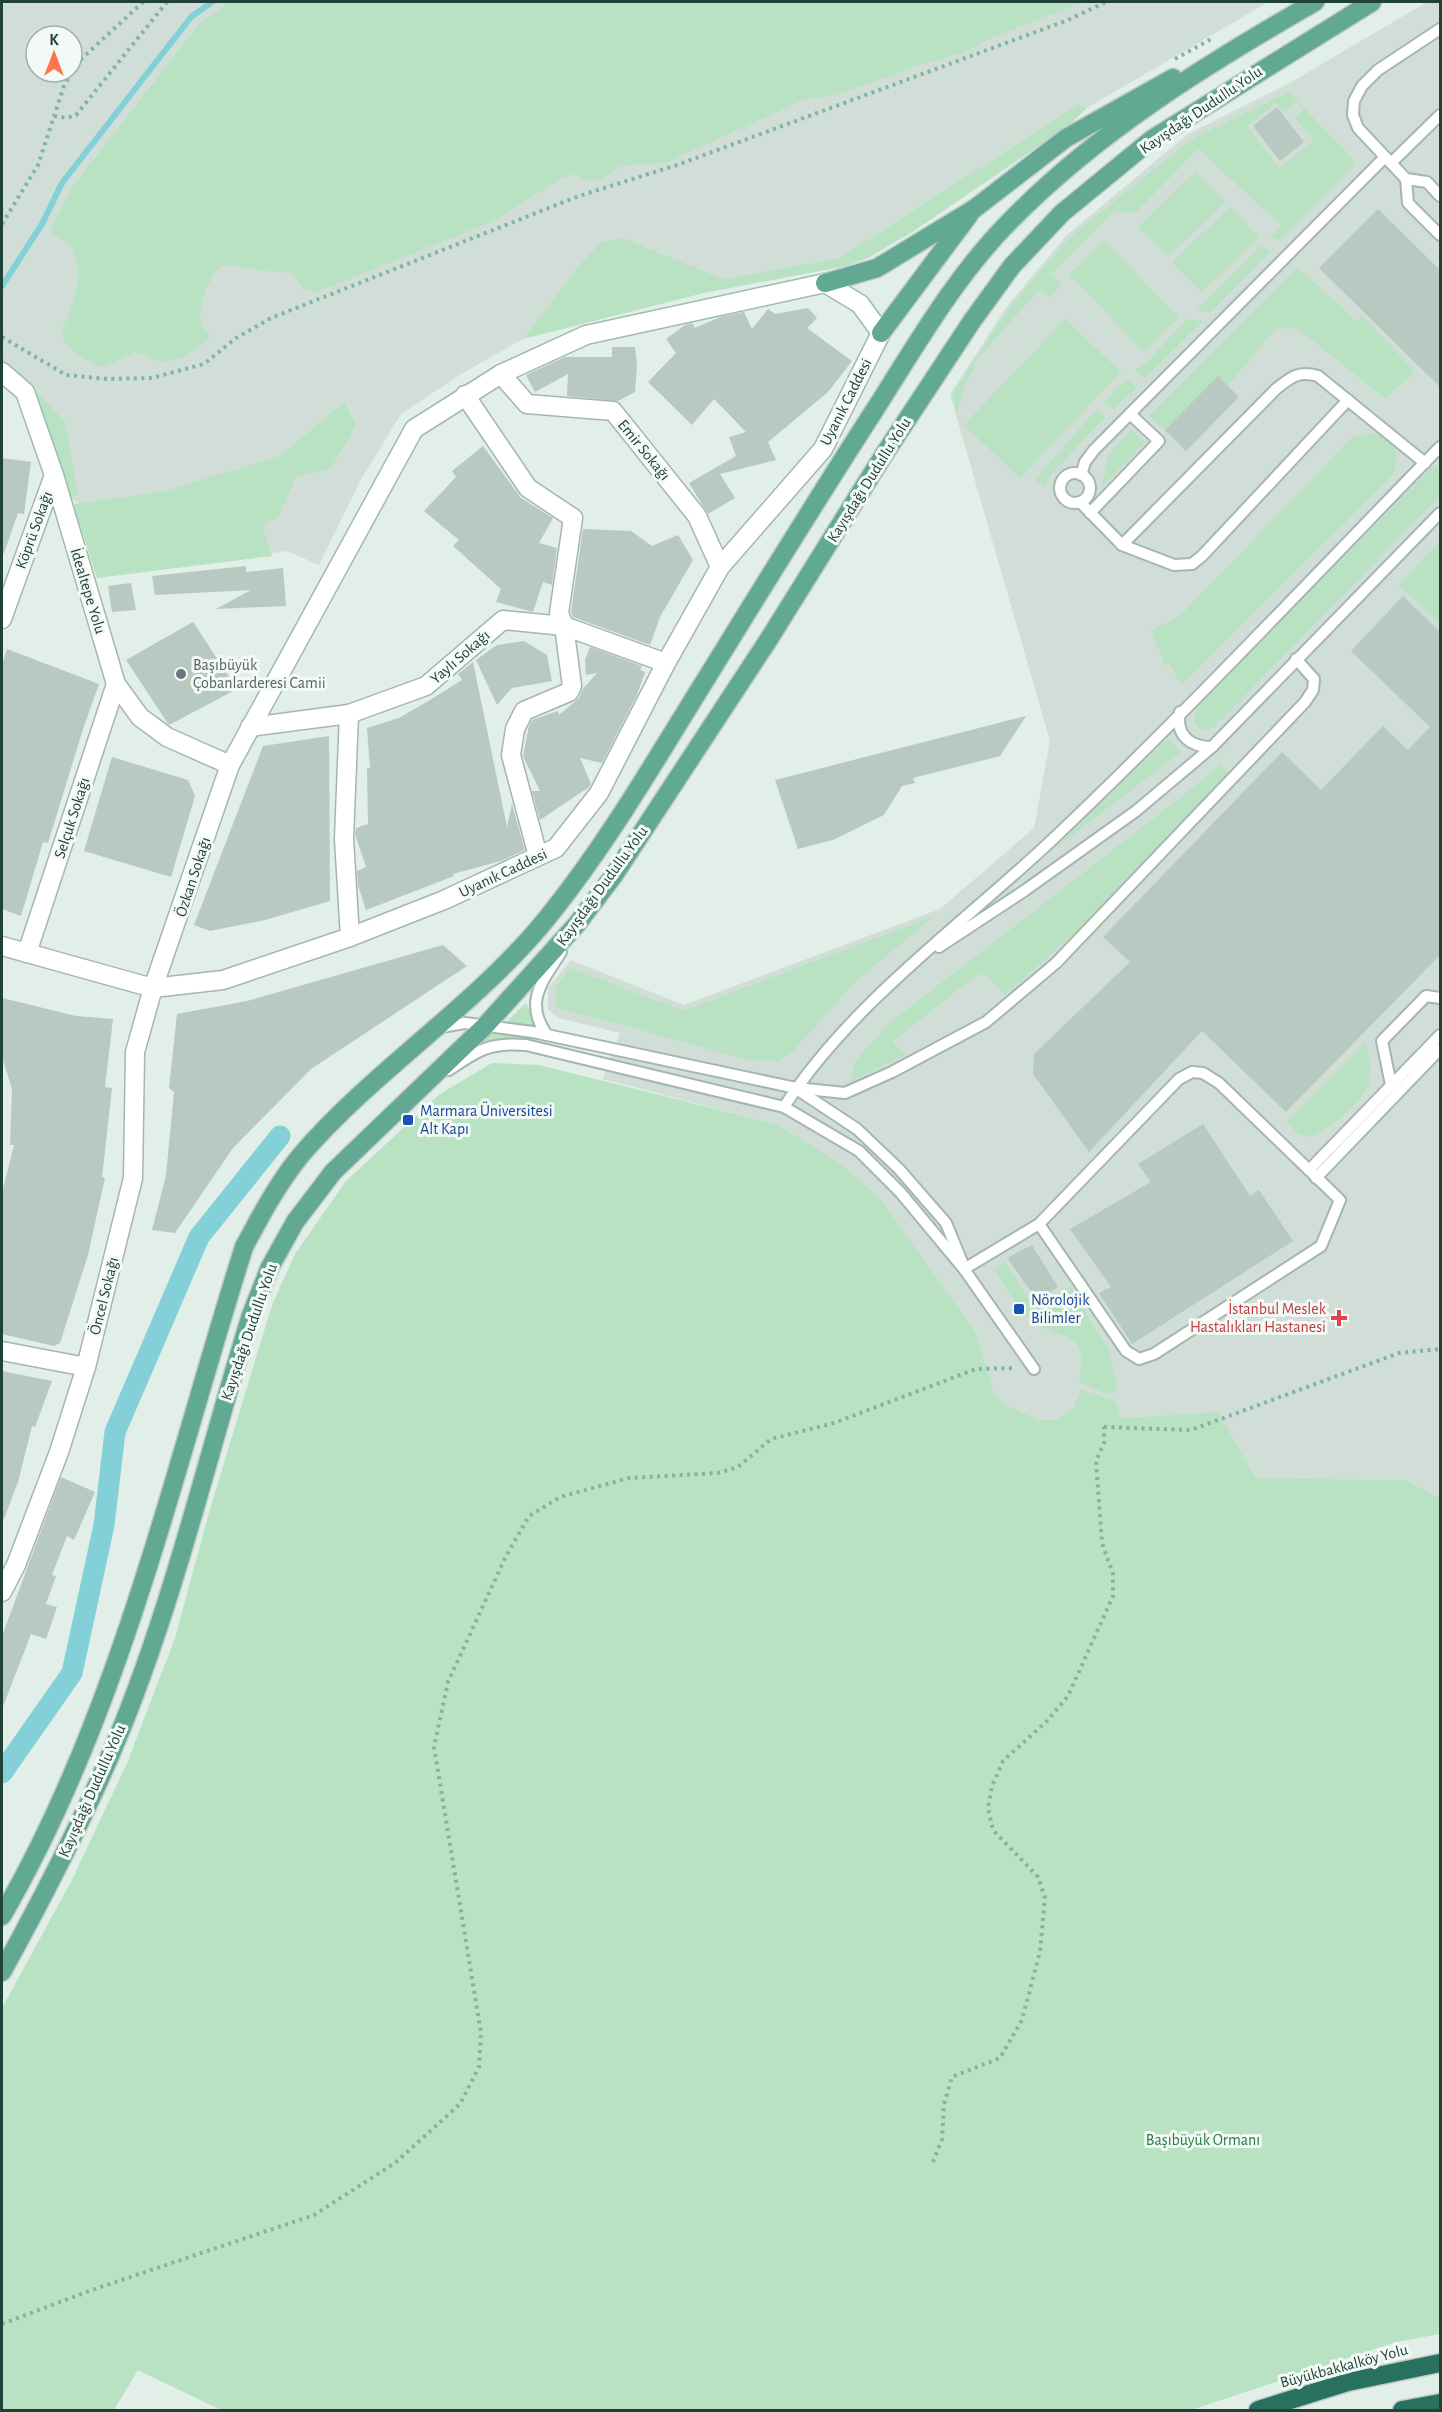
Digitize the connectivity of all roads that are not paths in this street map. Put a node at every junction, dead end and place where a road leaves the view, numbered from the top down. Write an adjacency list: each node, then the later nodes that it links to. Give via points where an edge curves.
1 (1315, 2): 4 (main road, Kayışdağı Dudullu Yolu)
2 (1372, 2): 38 (main road, Kayışdağı Dudullu Yolu, via 1151,140 1062,213 1012,266 904,425 664,799)
3 (1440, 29): 6 (lane, via 1378,70 1354,101 1353,115 1358,128)
4 (1247, 41): 9 (main road, via 1066,138); 46 (main road, Kayışdağı Dudullu Yolu, via 1119,126 1063,170 1006,224 942,306 798,529 609,837 545,921)
5 (1440, 115): 6 (lane)
6 (1388, 160): 7 (lane); 17 (lane)
7 (1406, 179): 8 (lane, via 1427,182); 10 (lane, via 1408,203)
8 (1440, 196)
9 (974, 209): 11 (main road, via 877,268); 12 (main road)
10 (1440, 235)
11 (825, 283): 12 (street, via 860,304); 14 (street, Özkan Sokağı, via 586,335)
12 (882, 333): 26 (street, Uyanık Caddesi, via 823,448)
13 (2, 372): 20 (street, İdealtepe Yolu, via 25,392)
14 (501, 374): 15 (street, Özkan Sokağı); 26 (street, Emir Sokağı, via 527,404 613,411 697,516)
15 (465, 395): 28 (street, via 528,488 573,518 559,614); 34 (street, Özkan Sokağı, via 414,429)
16 (1348, 400): 19 (lane); 25 (lane, via 1192,564 1174,565); 25 (lane, via 1318,376 1306,372 1294,375 1276,388)
17 (1130, 414): 21 (lane, via 1094,450); 23 (lane, via 1159,441)
18 (1440, 448): 19 (lane)
19 (1425, 463): 32 (lane)
20 (54, 475): 27 (street, Köprü Sokağı); 31 (street, İdealtepe Yolu)
21 (1081, 475): 22 (lane, via 1090,486 1088,496); 22 (lane, via 1068,475 1060,486 1065,499)
22 (1080, 502): 23 (lane)
23 (1090, 513): 25 (lane)
24 (1440, 513): 29 (lane)
25 (1122, 545)
26 (720, 567): 30 (street, Uyanık Caddesi)
27 (2, 619)
28 (564, 626): 30 (street, Yaylı Sokağı); 33 (street, Yaylı Sokağı, via 503,620 426,686); 37 (street, via 572,686 569,692 524,711 515,729 511,754)
29 (1296, 660): 35 (lane); 50 (lane, via 1314,679 1313,690 1305,702 1056,963 986,1022 891,1072 844,1093)
30 (666, 663): 37 (street, Uyanık Caddesi, via 599,793 556,848)
31 (116, 684): 36 (street, İdealtepe Yolu, via 140,717 167,737); 41 (street, Selçuk Sokağı)
32 (1180, 712): 35 (lane, via 1178,721 1184,738 1192,744); 42 (lane, via 1050,841)
33 (349, 714): 34 (street, Yaylı Sokağı); 39 (street, via 344,839)
34 (250, 727): 36 (street, Özkan Sokağı)
35 (1212, 747): 42 (lane, via 1136,811)
36 (230, 765): 43 (street, Özkan Sokağı)
37 (538, 856): 39 (street, Uyanık Caddesi, via 444,900)
38 (577, 924): 45 (main road, Kayışdağı Dudullu Yolu); 47 (lane, via 535,999 539,1022)
39 (350, 937): 43 (street, Uyanık Caddesi, via 223,980)
40 (2, 946): 41 (street, Uyanık Caddesi)
41 (27, 953): 43 (street, Uyanık Caddesi)
42 (914, 964): 50 (lane, via 857,1018)
43 (153, 988): 58 (street, Öncel Sokağı, via 135,1052 133,1178)
44 (1440, 998): 51 (lane, via 1426,996 1382,1041)
45 (485, 1026): 46 (lane, via 457,1024); 47 (lane); 52 (main road, Kayışdağı Dudullu Yolu)
46 (435, 1029): 61 (main road, Kayışdağı Dudullu Yolu, via 357,1097 301,1155 273,1194 244,1247 136,1607 96,1716 47,1829)
47 (547, 1035): 50 (lane)
48 (1440, 1035): 51 (lane)
49 (1440, 1049): 51 (lane)
50 (796, 1088): 53 (lane); 56 (lane, via 857,1129 899,1169 946,1223)
51 (1395, 1088): 54 (lane)
52 (412, 1096): 53 (lane, via 480,1050 500,1043 526,1045); 62 (main road, Kayışdağı Dudullu Yolu, via 333,1172 295,1222 270,1267 251,1315 162,1617 120,1732 70,1845)
53 (784, 1107): 56 (lane, via 859,1151 900,1192)
54 (1312, 1174): 55 (lane, via 1219,1083 1203,1072 1192,1072 1165,1090); 55 (lane, via 1340,1200 1321,1246 1154,1354 1139,1359 1126,1351)
55 (1039, 1224): 56 (lane)
56 (964, 1269): 59 (lane)
57 (2, 1351): 58 (street)
58 (86, 1367): 60 (street, Öncel Sokağı, via 59,1452)
59 (1034, 1369)
60 (2, 1593)
61 (2, 1916)
62 (2, 1972)
63 (1440, 2363): 65 (highway, Büyükbakkalköy Yolu, via 1348,2382)
64 (1440, 2403): 66 (highway)
65 (1258, 2410)
66 (1402, 2410)

